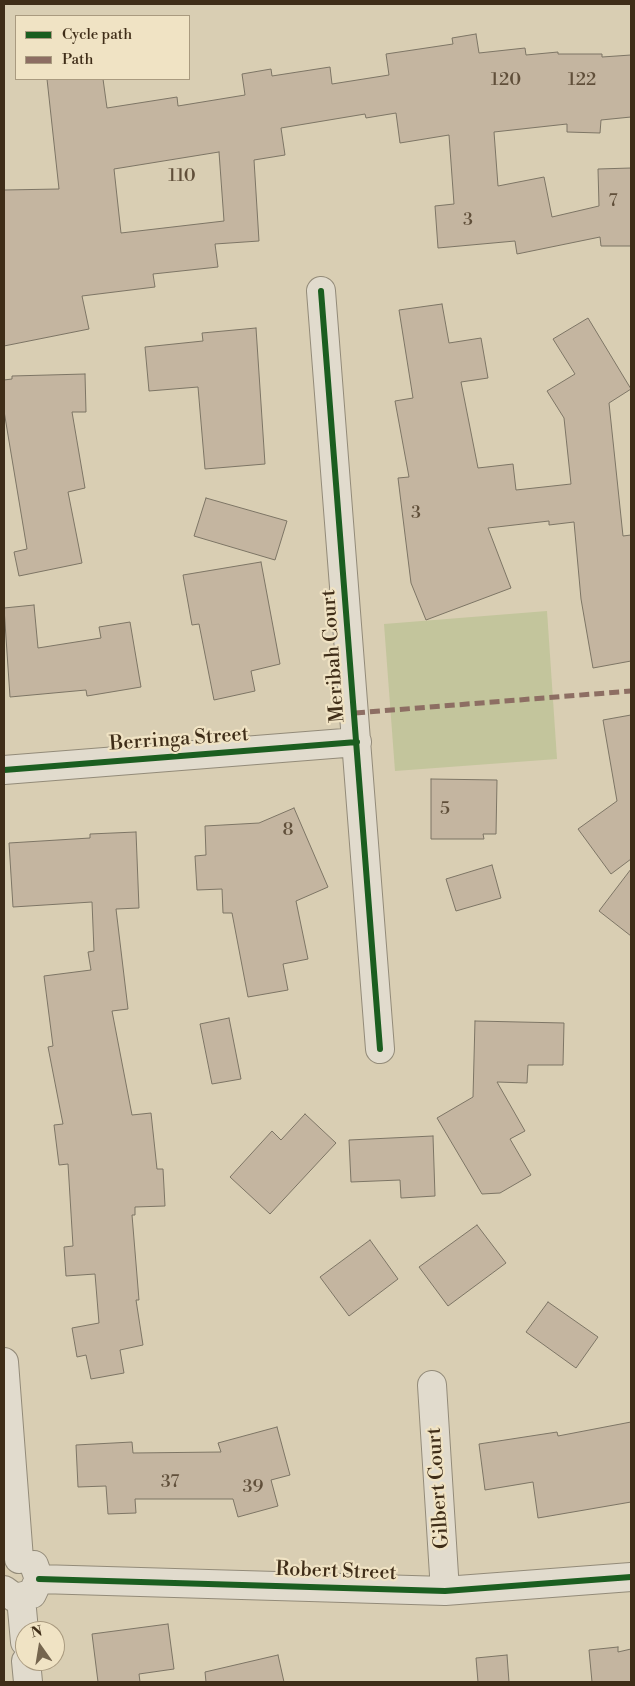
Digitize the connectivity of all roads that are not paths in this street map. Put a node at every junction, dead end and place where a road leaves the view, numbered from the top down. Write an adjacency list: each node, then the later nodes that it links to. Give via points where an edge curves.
1 (321, 291): 2 (street, Meribah Court)
2 (357, 742): 3 (street, Berringa Street); 4 (street, Meribah Court)
3 (4, 770)
4 (380, 1049)
5 (4, 1362): 7 (street)
6 (432, 1385): 10 (street, Gilbert Court)
7 (11, 1563): 9 (street, via 31,1562 39,1573)
8 (631, 1577): 10 (street, Robert Street)
9 (21, 1589): 10 (street, Robert Street); 11 (street)
10 (445, 1591)
11 (23, 1621)

